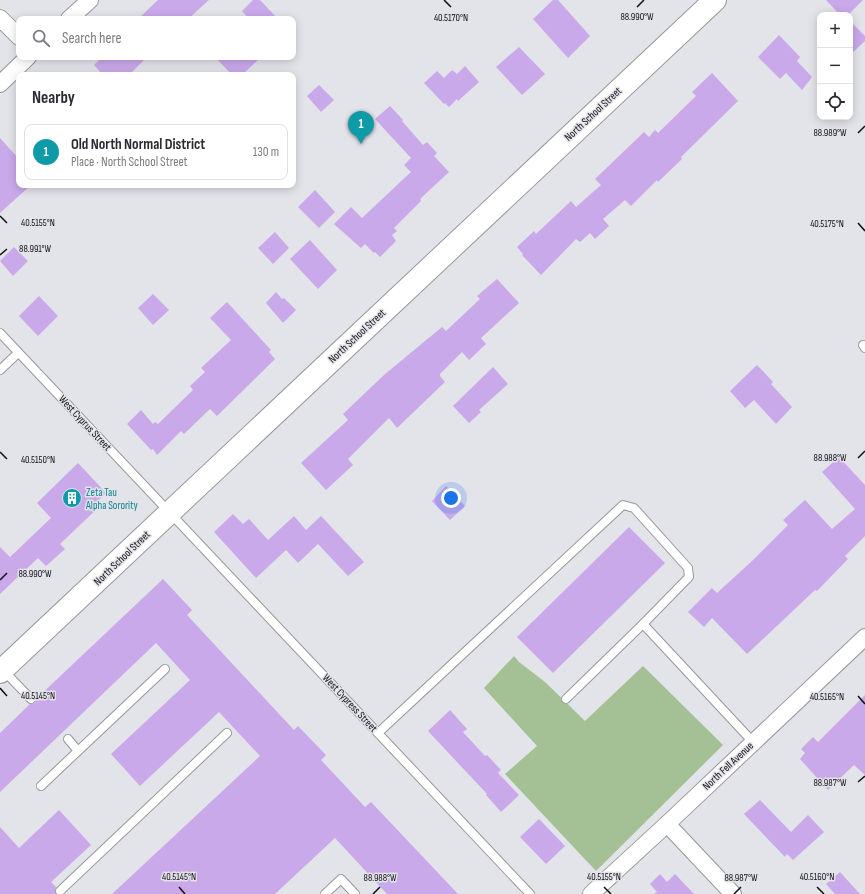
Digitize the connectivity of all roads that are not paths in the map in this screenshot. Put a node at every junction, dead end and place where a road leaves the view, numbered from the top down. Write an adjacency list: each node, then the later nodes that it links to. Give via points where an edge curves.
1 (90, 0): 3 (street)
2 (715, 0): 11 (street, North School Street)
3 (72, 16)
4 (0, 18): 5 (street)
5 (16, 34)
6 (25, 60): 7 (street)
7 (0, 84)
8 (0, 333): 9 (lane, West Cyprus Street)
9 (18, 353): 10 (lane); 11 (lane, West Cyprus Street)
10 (0, 370)
11 (169, 513): 15 (street, North School Street); 19 (lane, West Cypress Street)
12 (643, 624): 17 (lane); 19 (lane, via 689,577 688,568 634,508 623,506); 21 (lane)
13 (865, 637): 21 (street, North Fell Avenue)
14 (165, 669): 22 (lane)
15 (1, 670): 16 (lane)
16 (31, 699)
17 (566, 699)
18 (227, 733): 25 (lane)
19 (378, 733): 28 (lane, West Cypress Street)
20 (68, 739): 22 (lane)
21 (753, 742): 24 (street, North Fell Avenue)
22 (78, 751): 23 (lane)
23 (41, 786)
24 (666, 824): 29 (street, North Fell Avenue); 30 (street)
25 (60, 890)
26 (325, 894): 27 (lane, via 341,879)
27 (355, 894)
28 (530, 894)
29 (591, 894)
30 (732, 894)

